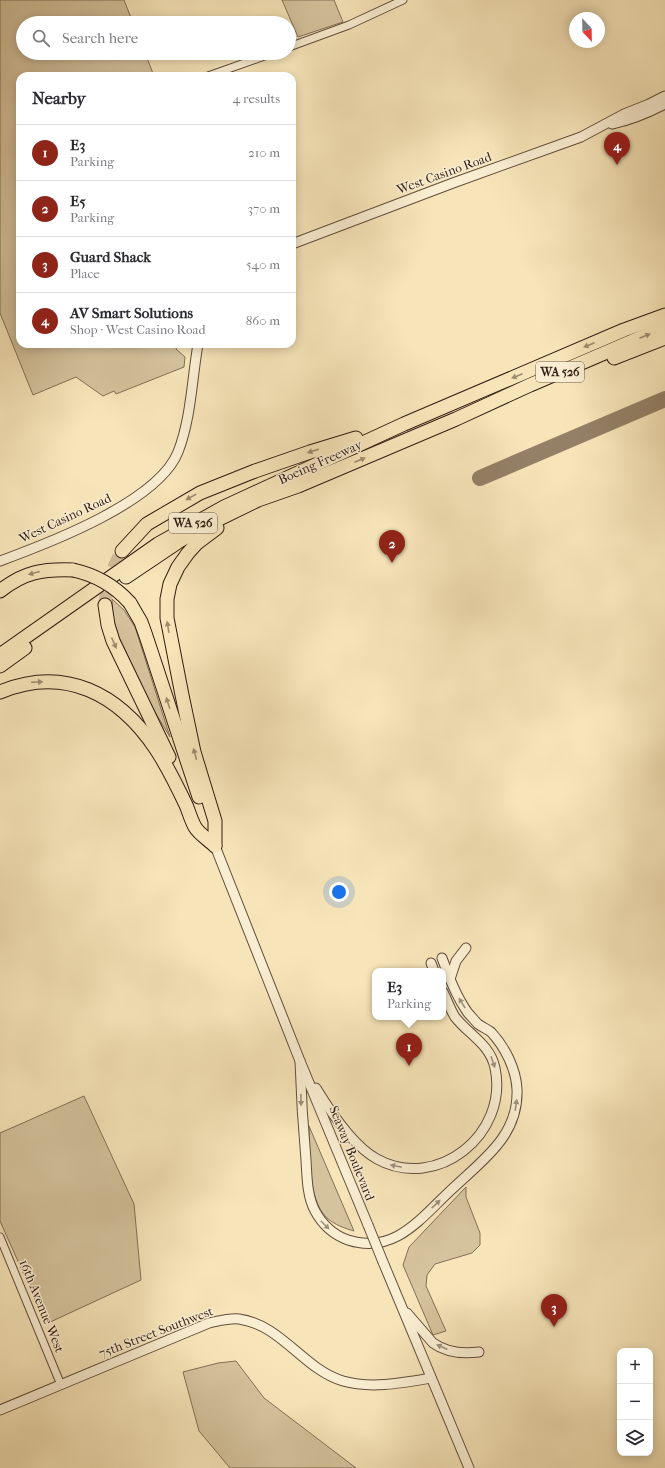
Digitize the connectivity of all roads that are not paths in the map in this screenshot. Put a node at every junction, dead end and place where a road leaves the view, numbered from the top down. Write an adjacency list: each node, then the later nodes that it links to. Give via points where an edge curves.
1 (403, 0): 2 (street, via 349,25)
2 (296, 44)
3 (253, 60): 4 (street)
4 (219, 72)
5 (665, 96): 7 (street, West Casino Road)
6 (665, 104): 7 (street, West Casino Road, via 627,121)
7 (605, 125): 8 (street, West Casino Road, via 581,137)
8 (296, 242)
9 (665, 311): 12 (highway)
10 (665, 316): 12 (highway, Boeing Freeway / WA 526)
11 (665, 327): 15 (highway, Boeing Freeway / WA 526, one-way to 11)
12 (624, 330): 16 (highway, Boeing Freeway / WA 526, one-way to 16)
13 (665, 338): 15 (highway)
14 (197, 348): 19 (street, West Casino Road, via 185,434 178,453 158,480 96,520)
15 (456, 419): 17 (highway, Boeing Freeway / WA 526, one-way to 15)
16 (404, 424): 18 (highway, one-way to 18, via 303,454 223,482 147,524); 22 (highway, Boeing Freeway / WA 526, via 257,491 183,529)
17 (298, 486): 23 (highway, Boeing Freeway / WA 526, via 258,500 178,542); 25 (highway, one-way to 17, via 215,821 194,752 169,631 167,599 170,584 188,553 211,532)
18 (122, 551)
19 (0, 561)
20 (0, 592): 25 (highway, one-way to 20, bridge, via 146,636 130,603 115,588 102,580 91,574 73,570 55,569 22,576)
21 (105, 605): 25 (highway, one-way to 25, via 113,642)
22 (0, 655)
23 (0, 666)
24 (0, 692): 25 (highway, one-way to 25, via 28,683 59,683 87,689 119,707 132,718 156,750 196,828)
25 (215, 846): 32 (street, Seaway Boulevard)
26 (466, 948): 30 (street, via 456,961)
27 (442, 958): 29 (street)
28 (446, 968): 30 (street)
29 (446, 968)
30 (450, 979): 32 (street, one-way to 30, via 308,1190 314,1210 327,1227 344,1239 366,1244 396,1238 496,1147 510,1127 516,1108 516,1079 503,1048 469,1013)
31 (446, 998): 32 (street, one-way to 32, via 455,1016 488,1050 495,1066 497,1085 494,1106 481,1133 464,1151 447,1161 409,1168 388,1164 360,1148 324,1100)
32 (300, 1061): 34 (street, Seaway Boulevard, bridge)
33 (0, 1237): 37 (street, 16th Avenue West)
34 (401, 1306): 35 (street, one-way to 34, via 465,1353 438,1346); 36 (street, Seaway Boulevard)
35 (479, 1352)
36 (431, 1378): 37 (street, 75th Street Southwest, via 385,1384 342,1381 308,1361 268,1329 254,1322 238,1319 209,1323); 39 (street, Seaway Boulevard)
37 (61, 1385): 38 (street, 75th Street Southwest)
38 (0, 1410)
39 (469, 1468)

